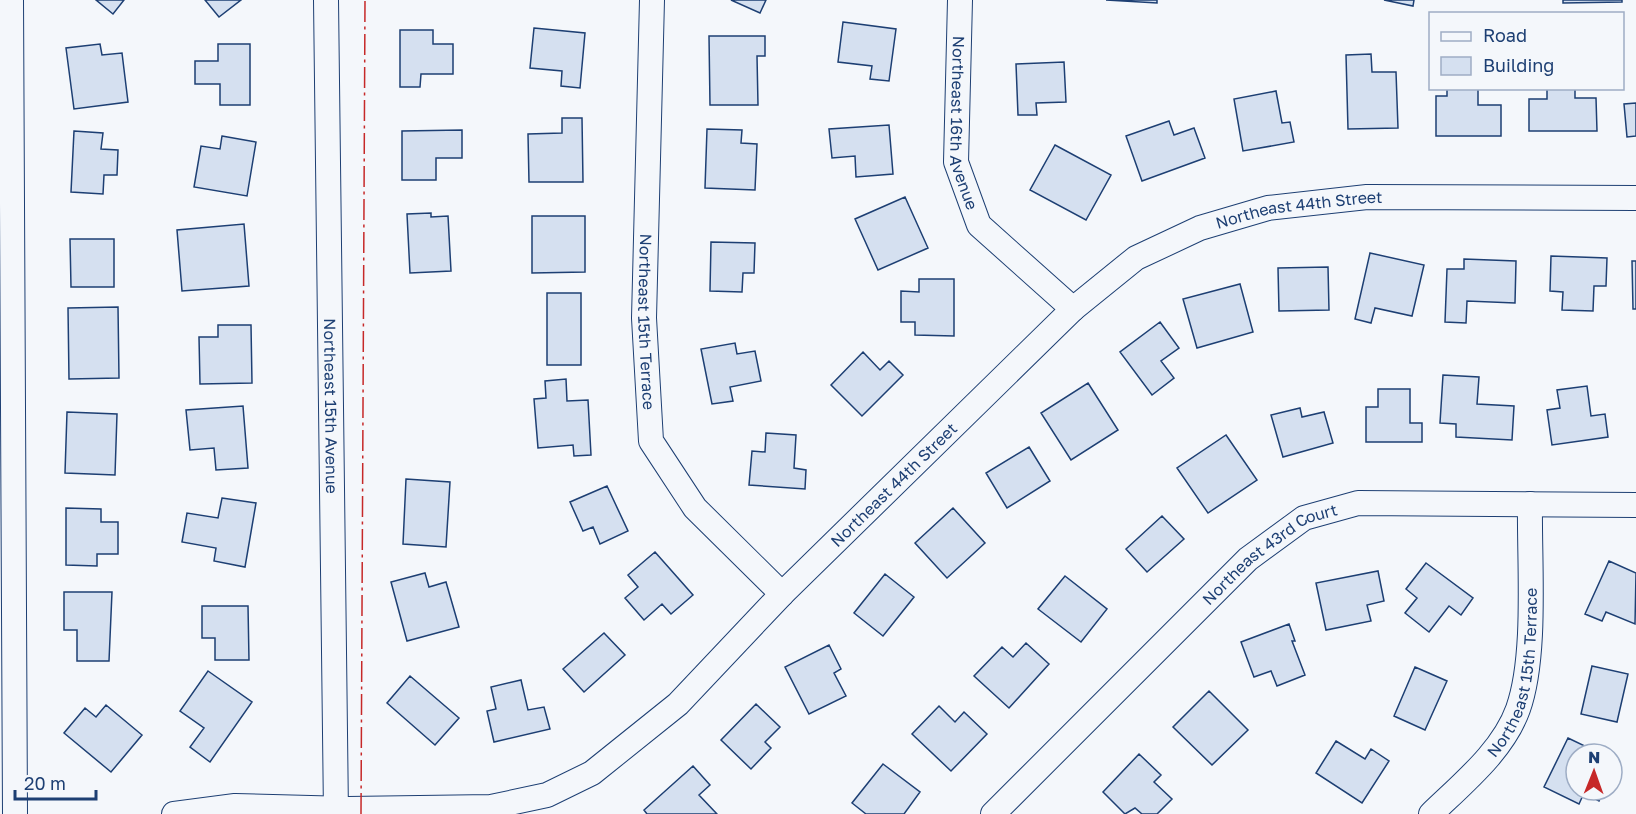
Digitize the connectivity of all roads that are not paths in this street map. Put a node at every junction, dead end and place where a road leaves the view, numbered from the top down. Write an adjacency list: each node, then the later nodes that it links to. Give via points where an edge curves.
1 (11, 0): 11 (street)
2 (326, 0): 10 (street, Northeast 15th Avenue)
3 (652, 0): 9 (street, Northeast 15th Terrace, via 644,318 651,441 695,508)
4 (960, 0): 6 (street, Northeast 16th Avenue, via 956,162 979,225)
5 (1636, 198): 6 (street, Northeast 44th Street, via 1367,198 1268,208 1200,228 1136,258)
6 (1073, 309): 9 (street, Northeast 44th Street)
7 (1530, 504): 8 (street, Northeast 43rd Court); 13 (street, Northeast 43rd Court, via 1358,503 1304,518 1248,559); 14 (street, Northeast 15th Terrace, via 1528,654 1518,709 1496,747)
8 (1636, 505)
9 (782, 594): 10 (street, Northeast 44th Street, via 678,704 592,773 547,795 491,807)
10 (336, 812): 12 (street, Northeast 44th Street, via 235,806)
11 (15, 814)
12 (174, 814)
13 (993, 814)
14 (1431, 814)

